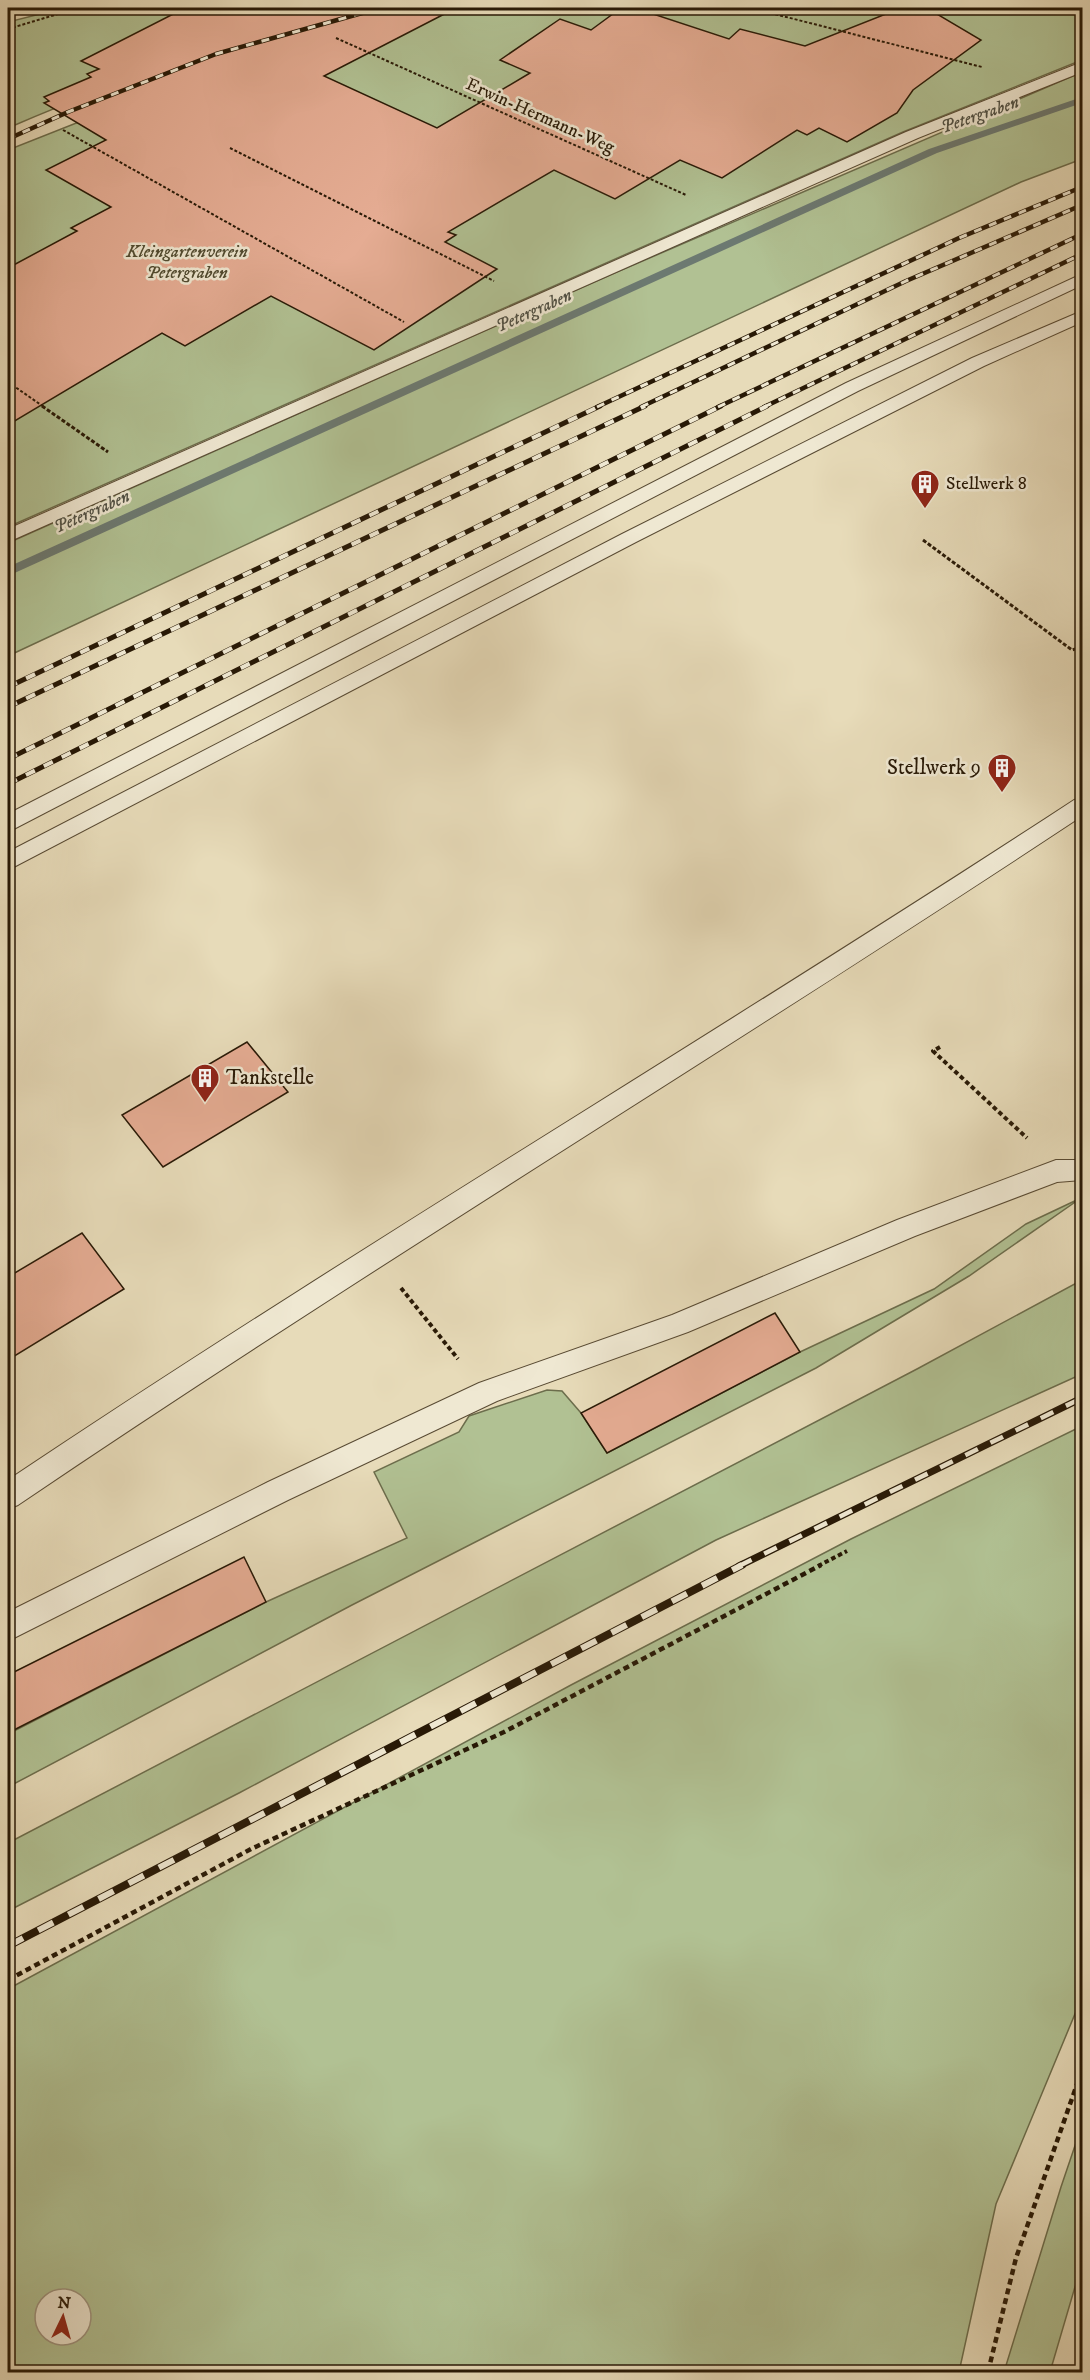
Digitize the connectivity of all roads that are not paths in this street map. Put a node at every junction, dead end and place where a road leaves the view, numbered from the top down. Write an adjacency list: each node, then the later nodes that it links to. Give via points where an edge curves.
1 (1083, 67): 4 (lane, via 912,135)
2 (1083, 279): 6 (lane, via 852,387)
3 (1083, 316): 7 (lane, via 978,362 639,533)
4 (8, 536)
5 (1083, 806): 9 (lane, via 831,969 374,1254)
6 (8, 824)
7 (8, 862)
8 (1083, 1170): 10 (lane, via 1056,1172 906,1228 679,1324 489,1392 278,1491)
9 (8, 1496)
10 (8, 1627)

